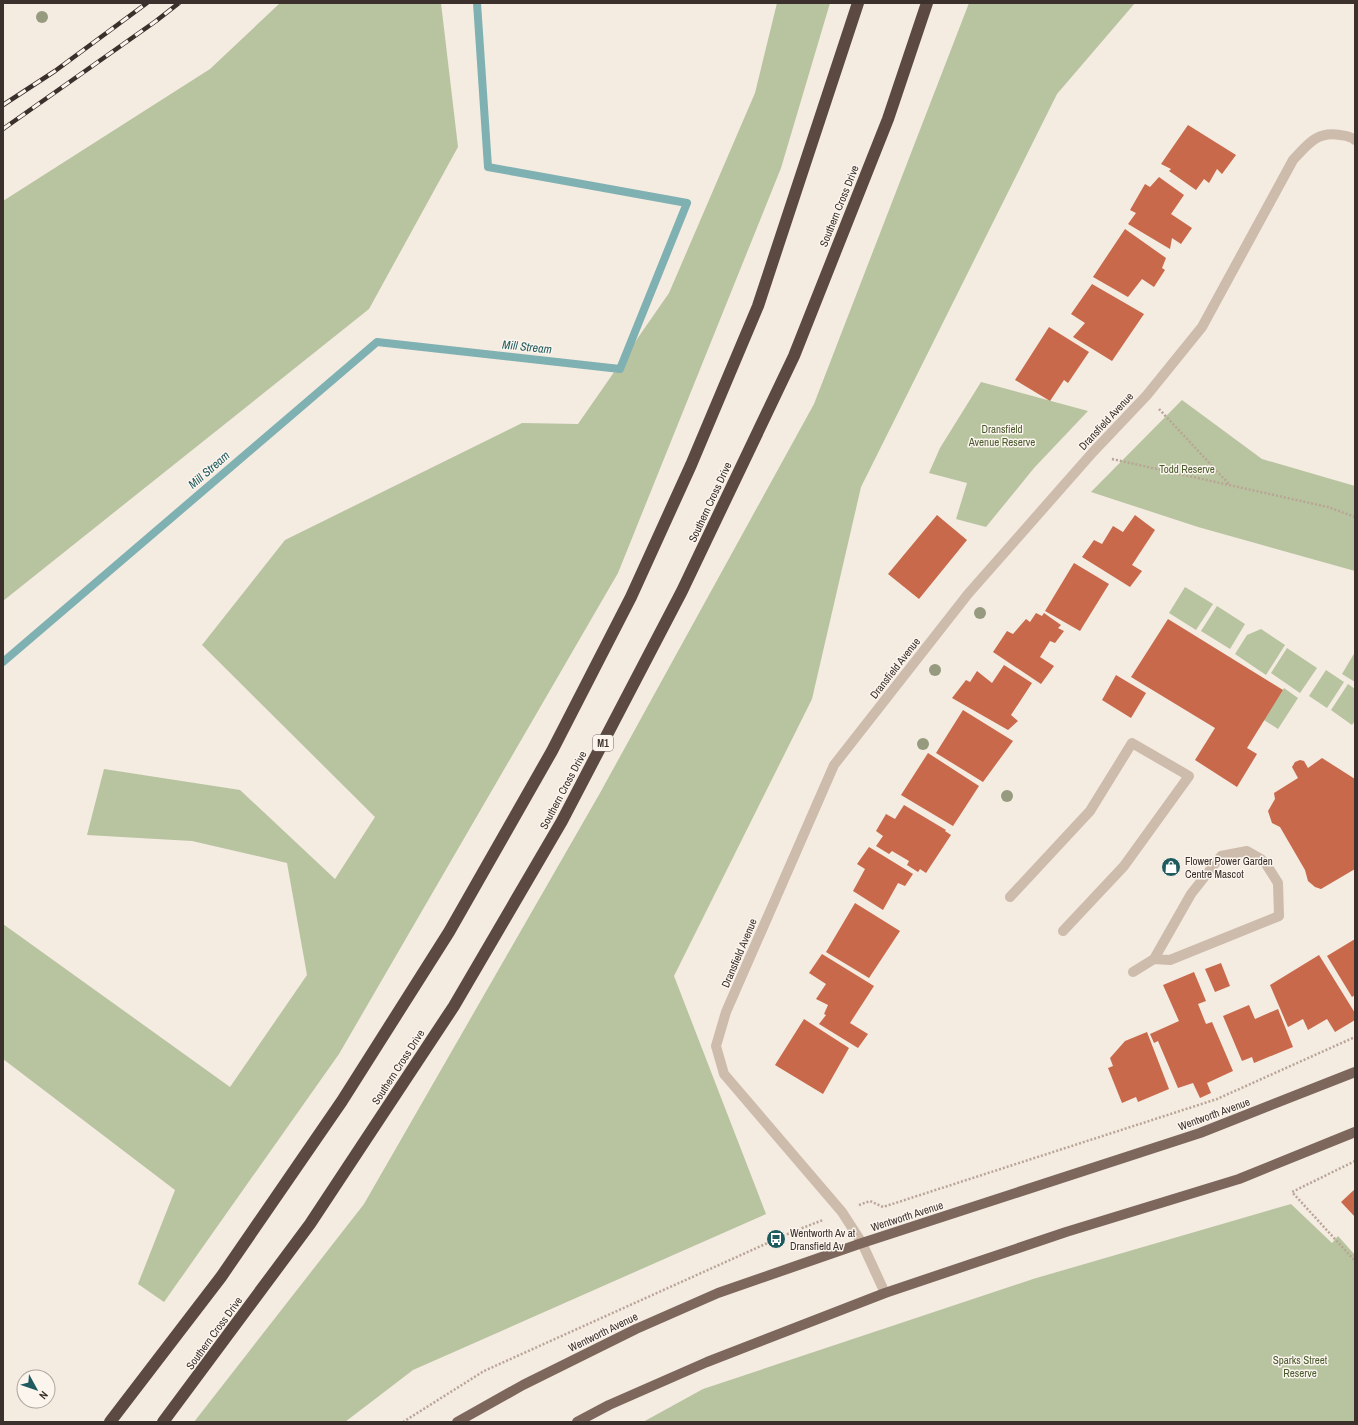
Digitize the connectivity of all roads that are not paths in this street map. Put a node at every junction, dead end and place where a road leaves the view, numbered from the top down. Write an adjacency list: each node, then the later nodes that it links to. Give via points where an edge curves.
1 (858, 3): 12 (highway, via 758,306 691,465 631,597 552,751 449,932 342,1101 221,1277)
2 (927, 3): 13 (highway, Southern Cross Drive / M1, via 888,119 794,356 682,591 562,821 454,1006 314,1218)
3 (1355, 140): 10 (street, Dransfield Avenue, via 1329,133 1311,141 1293,160 1202,327 1147,395 1093,452 968,594 834,765 726,1012 716,1046 724,1074 832,1201)
4 (1010, 897): 5 (street, via 1090,811 1132,743 1189,776 1124,866)
5 (1063, 931)
6 (1154, 959): 6 (street, via 1191,894 1221,856 1247,851 1261,859 1271,870 1278,883 1279,916 1170,960); 7 (street)
7 (1133, 972)
8 (1355, 1072): 10 (main road, Wentworth Avenue, via 1200,1133)
9 (1355, 1132): 11 (main road, via 1239,1179 1059,1234)
10 (862, 1244): 11 (street, Dransfield Avenue); 14 (main road, Wentworth Avenue, via 718,1293 636,1329 523,1385)
11 (885, 1293): 15 (main road, via 707,1362 609,1405)
12 (110, 1422)
13 (163, 1422)
14 (457, 1422)
15 (577, 1422)

